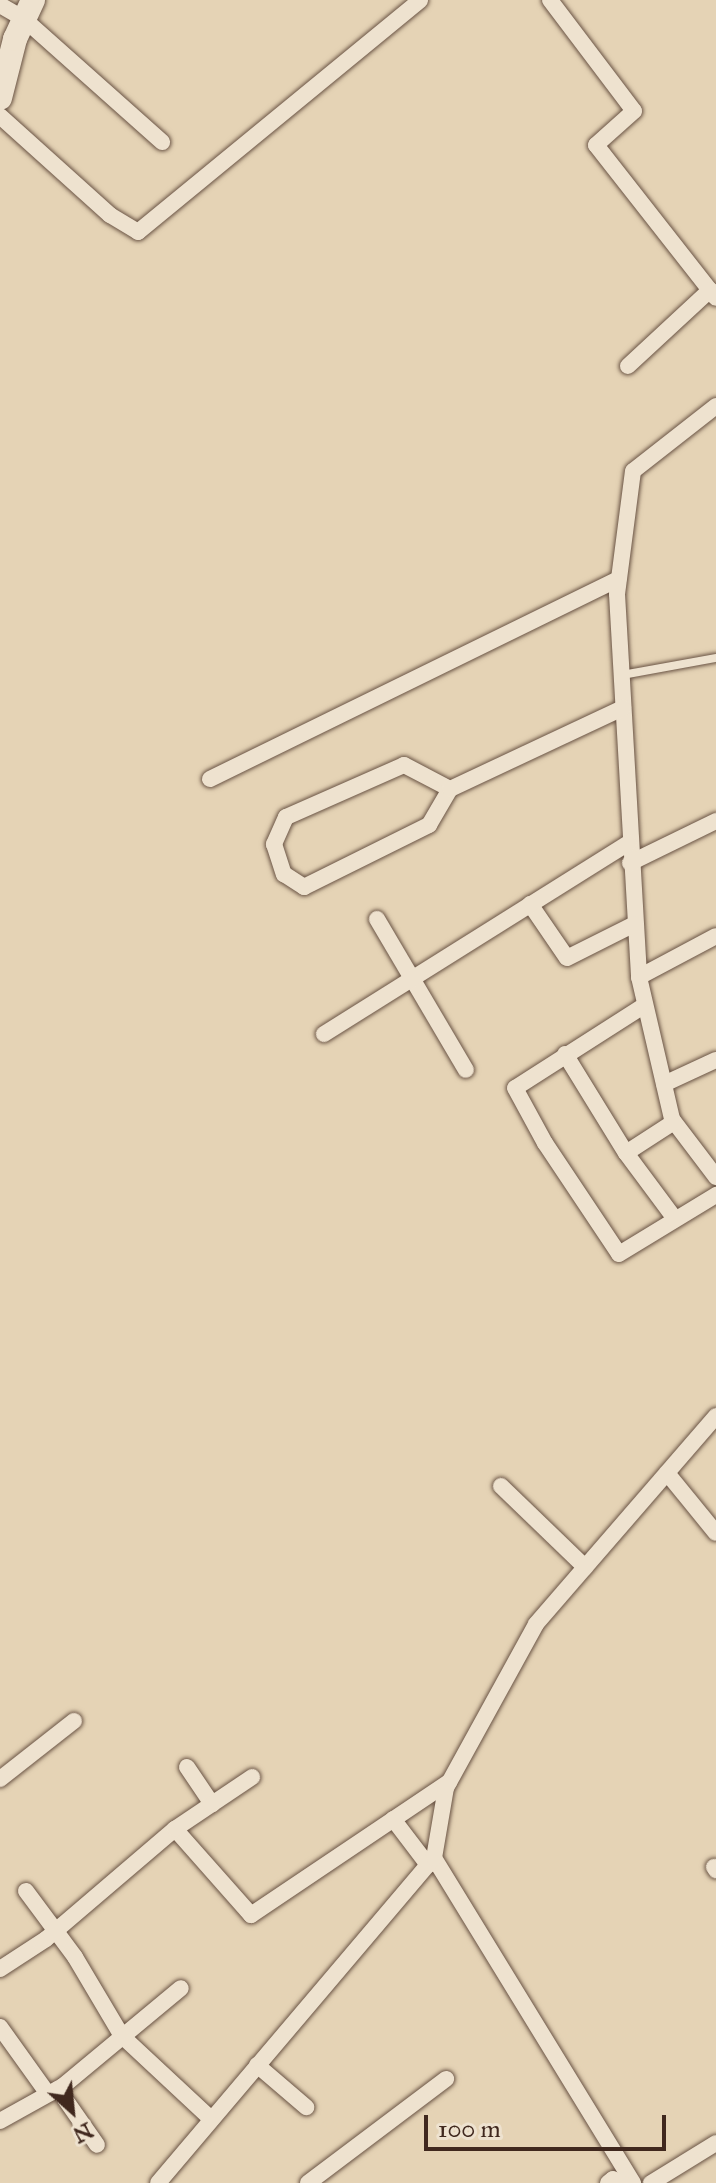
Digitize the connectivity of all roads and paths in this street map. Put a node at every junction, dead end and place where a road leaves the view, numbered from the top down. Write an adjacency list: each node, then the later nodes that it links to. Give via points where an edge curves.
1 (420, 0): 6 (street, via 138,232 110,215)
2 (550, 0): 8 (street, via 634,111 596,145)
3 (0, 5): 4 (street)
4 (18, 27): 5 (main road); 7 (street)
5 (0, 98)
6 (0, 116)
7 (162, 142)
8 (713, 294): 9 (street)
9 (628, 366)
10 (716, 406): 11 (street, via 633,471)
11 (619, 579): 13 (street); 15 (street)
12 (716, 658): 13 (lane)
13 (622, 676): 14 (street)
14 (623, 708): 16 (street); 18 (street)
15 (210, 779)
16 (450, 789): 16 (street, via 429,825 304,887 284,874 274,844 286,817 404,765)
17 (716, 821): 19 (street)
18 (629, 843): 19 (street); 20 (street)
19 (630, 863): 22 (street)
20 (530, 904): 22 (street, via 567,958); 25 (street)
21 (377, 919): 25 (street)
22 (635, 924): 24 (street)
23 (716, 936): 24 (street)
24 (639, 977): 26 (street)
25 (412, 978): 27 (street); 30 (street)
26 (645, 1005): 28 (street); 31 (street)
27 (324, 1034)
28 (565, 1054): 33 (street); 36 (street, via 515,1088 619,1254)
29 (716, 1060): 31 (street)
30 (466, 1070)
31 (664, 1084): 32 (street)
32 (674, 1122): 33 (street); 34 (street)
33 (626, 1153): 36 (street)
34 (716, 1177)
35 (716, 1195): 36 (street)
36 (675, 1219)
37 (716, 1416): 38 (street)
38 (667, 1473): 40 (street); 41 (street)
39 (501, 1486): 41 (street)
40 (716, 1533)
41 (585, 1567): 46 (street, via 536,1624)
42 (74, 1721): 45 (street)
43 (187, 1767): 47 (street)
44 (252, 1777): 47 (street)
45 (0, 1779)
46 (450, 1781): 48 (street); 50 (street)
47 (212, 1804): 49 (street)
48 (393, 1819): 49 (street, via 251,1915); 50 (street)
49 (175, 1829): 52 (street)
50 (431, 1862): 57 (street); 69 (street)
51 (26, 1891): 52 (street)
52 (56, 1930): 53 (street); 56 (street)
53 (0, 1969)
54 (181, 1988): 56 (street)
55 (0, 2027): 59 (street)
56 (122, 2036): 59 (street); 61 (street)
57 (257, 2065): 60 (street); 61 (street)
58 (446, 2079): 66 (street)
59 (53, 2092): 62 (street); 64 (street)
60 (306, 2107)
61 (211, 2119): 65 (street)
62 (0, 2121)
63 (716, 2143): 70 (street)
64 (97, 2145)
65 (158, 2183)
66 (308, 2183)
67 (608, 2183): 68 (street)
68 (622, 2183)
69 (633, 2183)
70 (651, 2183)

